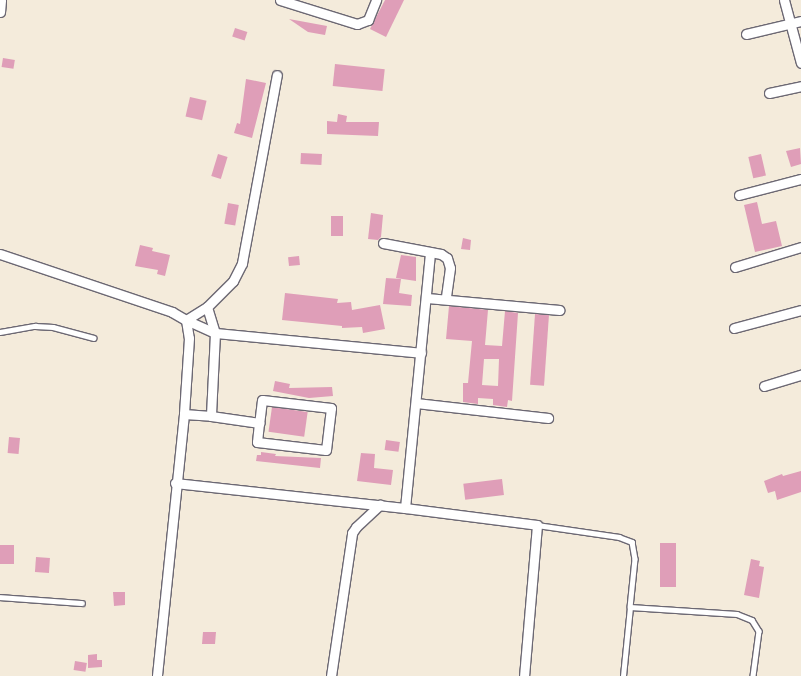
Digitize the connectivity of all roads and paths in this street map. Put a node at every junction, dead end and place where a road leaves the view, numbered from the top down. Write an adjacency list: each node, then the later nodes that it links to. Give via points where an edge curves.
1 (2, 0): 5 (street)
2 (280, 0): 3 (street, via 357,24 368,20)
3 (376, 0)
4 (784, 0): 7 (street)
5 (0, 12)
6 (801, 22): 7 (street)
7 (790, 24): 8 (street); 9 (street)
8 (746, 34)
9 (801, 63)
10 (277, 75): 22 (street, via 242,264 233,281)
11 (801, 86): 12 (street)
12 (769, 93)
13 (801, 179): 14 (street)
14 (739, 195)
15 (383, 243): 17 (street)
16 (801, 247): 19 (street)
17 (430, 252): 20 (street); 21 (street, via 444,255 450,261)
18 (0, 254): 25 (street, via 172,312)
19 (735, 267)
20 (427, 298): 21 (street); 30 (street)
21 (446, 298): 23 (street)
22 (207, 307): 25 (street); 28 (street)
23 (559, 310)
24 (801, 310): 26 (street)
25 (186, 320): 28 (street); 34 (street, via 189,338)
26 (734, 328)
27 (0, 332): 29 (lane, via 35,326 54,327)
28 (215, 333): 30 (street); 35 (street)
29 (94, 338)
30 (421, 353): 33 (street)
31 (801, 375): 32 (street)
32 (764, 386)
33 (416, 403): 36 (street); 40 (street)
34 (184, 414): 35 (street); 38 (street)
35 (211, 416): 37 (street)
36 (548, 418)
37 (259, 423): 37 (street, via 262,400 331,408 326,450 257,442)
38 (176, 483): 39 (street); 45 (street)
39 (380, 505): 40 (street); 46 (street, via 352,533)
40 (405, 508): 41 (street)
41 (536, 525): 44 (lane, via 619,537 632,542 635,559); 47 (street)
42 (0, 597): 43 (lane)
43 (82, 604)
44 (630, 607): 48 (lane); 49 (lane, via 737,614 752,620 759,631)
45 (157, 676)
46 (331, 676)
47 (524, 676)
48 (623, 676)
49 (753, 676)

